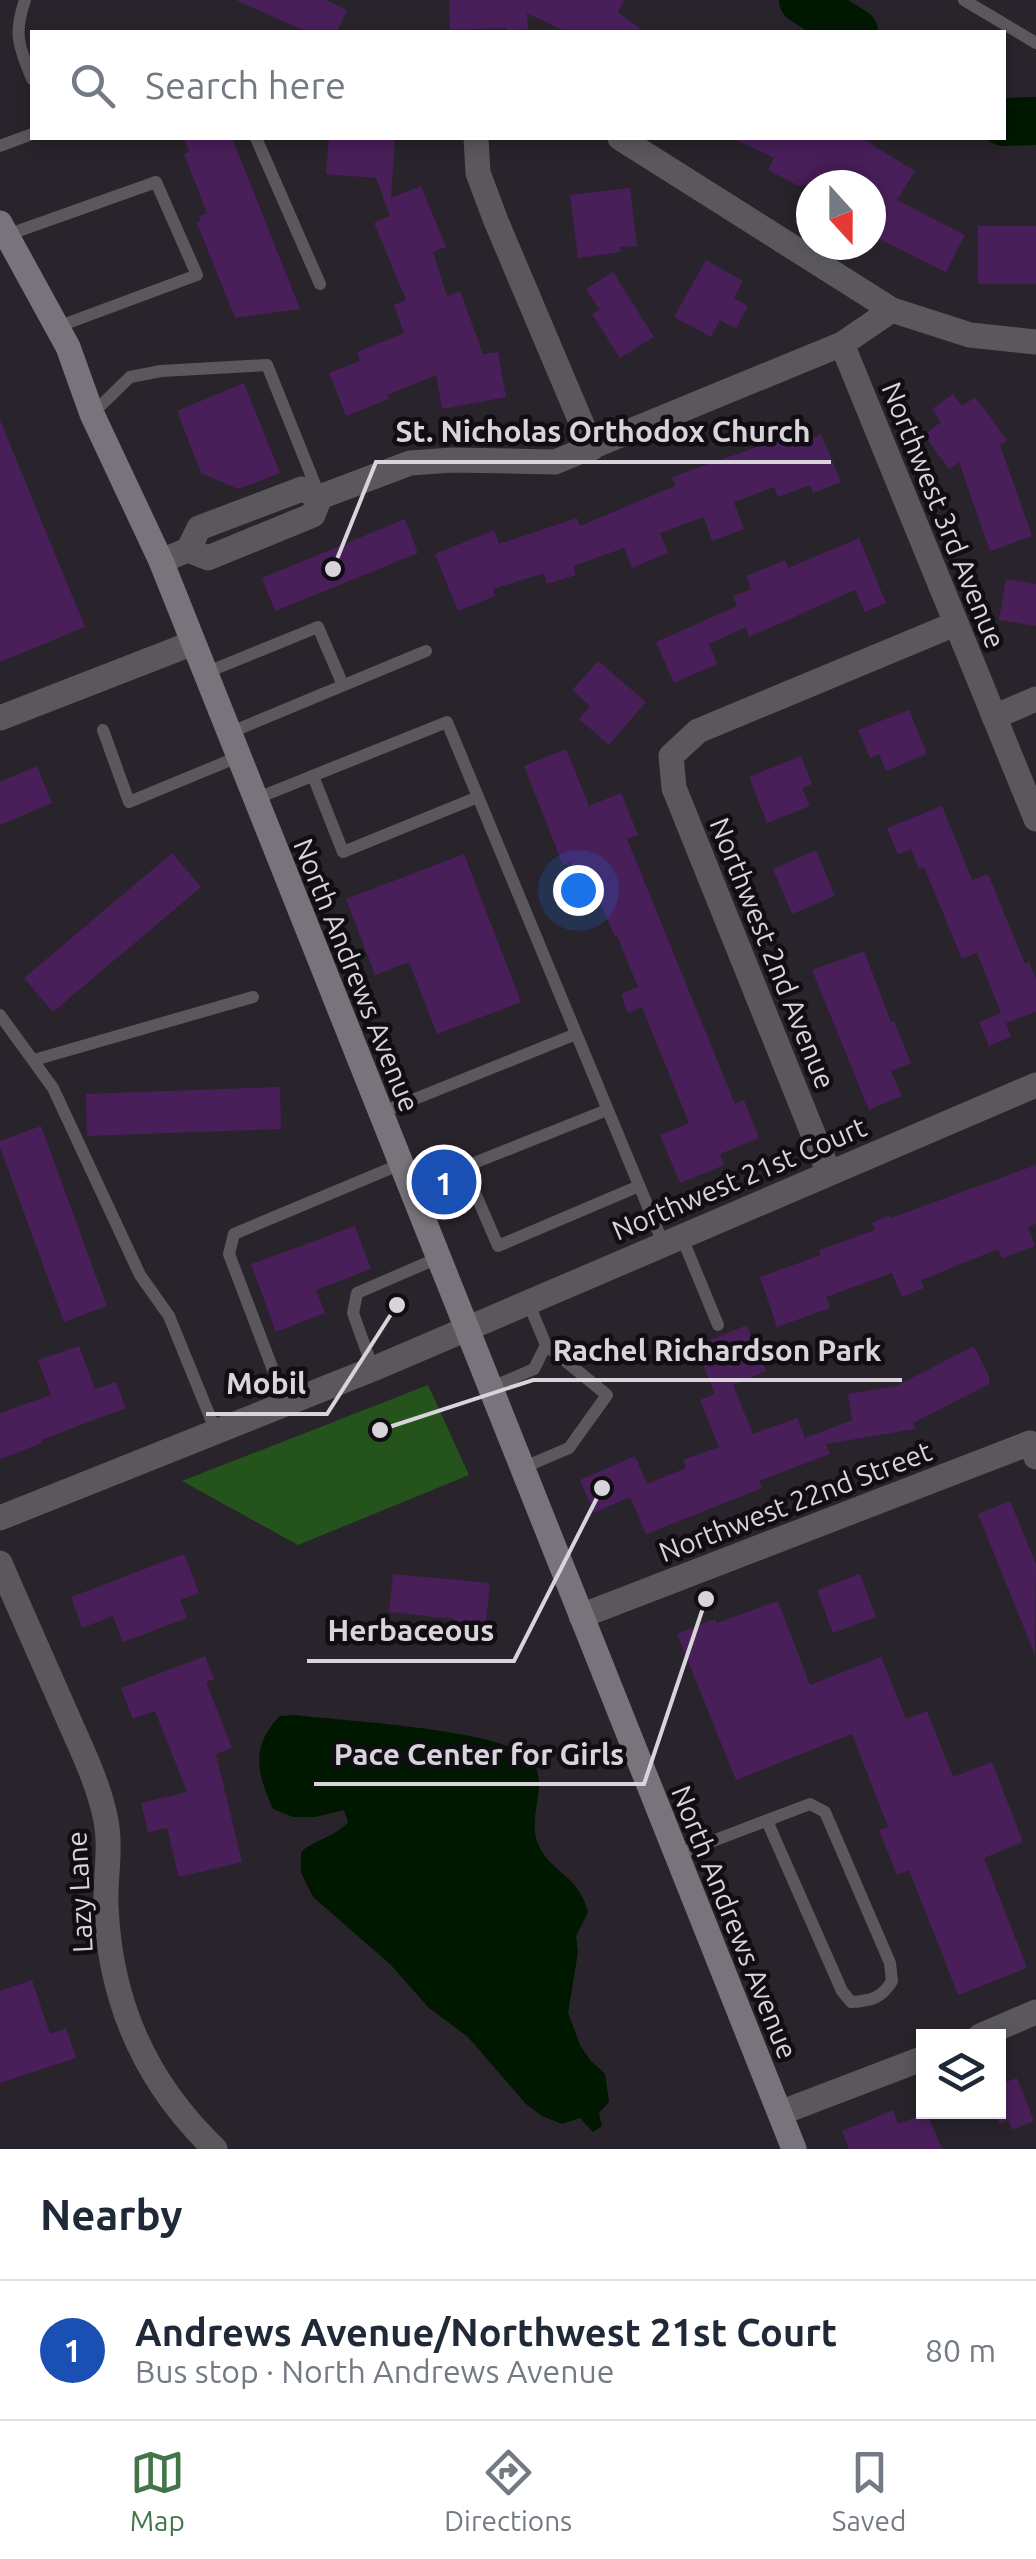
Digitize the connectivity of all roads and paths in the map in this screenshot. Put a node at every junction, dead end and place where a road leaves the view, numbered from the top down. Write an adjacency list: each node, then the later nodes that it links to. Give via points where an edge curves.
1 (25, 0): 4 (lane, via 16,25)
2 (964, 0): 3 (lane)
3 (1036, 44)
4 (30, 74)
5 (30, 135): 9 (lane)
6 (257, 140): 11 (lane)
7 (476, 140): 17 (street, via 478,173 496,221)
8 (623, 140): 12 (street)
9 (0, 146)
10 (2, 232): 13 (main road, North Andrews Avenue); 13 (lane, via 156,182 197,275)
11 (320, 284)
12 (892, 310): 14 (street, via 970,335); 15 (street)
13 (57, 327): 16 (main road, North Andrews Avenue)
14 (1036, 342)
15 (842, 344): 17 (street); 20 (street, Northwest 3rd Avenue)
16 (92, 414): 18 (lane, via 130,377 267,365); 19 (main road, North Andrews Avenue)
17 (592, 448): 18 (street, via 555,462 410,463)
18 (320, 496): 19 (street, via 313,515 208,558 188,550)
19 (161, 561): 21 (main road, North Andrews Avenue)
20 (955, 624): 26 (street, Northwest 3rd Avenue); 43 (street, Northwest 2nd Avenue, via 698,731 671,756 674,788)
21 (193, 644): 23 (main road, North Andrews Avenue); 27 (street)
22 (426, 650): 24 (lane)
23 (205, 673): 24 (lane, via 318,628); 29 (main road, North Andrews Avenue)
24 (343, 685): 29 (lane)
25 (1036, 700): 26 (street)
26 (994, 717): 34 (street, Northwest 3rd Avenue)
27 (0, 718)
28 (103, 730): 30 (lane, via 129,802)
29 (228, 733): 30 (main road, North Andrews Avenue)
30 (238, 758): 33 (main road, North Andrews Avenue)
31 (312, 776): 32 (lane, via 343,852); 32 (lane, via 447,722); 33 (lane)
32 (478, 798): 37 (lane)
33 (255, 799): 41 (main road, North Andrews Avenue)
34 (1036, 819)
35 (252, 997): 38 (lane)
36 (0, 1014): 38 (lane)
37 (576, 1034): 40 (lane); 41 (lane)
38 (34, 1060): 54 (lane, via 140,1274 170,1316)
39 (1036, 1085): 43 (street, Northwest 21st Court)
40 (608, 1110): 44 (lane); 44 (lane, via 464,1168 498,1246)
41 (380, 1113): 42 (main road, North Andrews Avenue)
42 (400, 1164): 46 (main road, North Andrews Avenue); 53 (lane, via 234,1234 228,1254)
43 (828, 1172): 45 (street, Northwest 21st Court)
44 (639, 1186): 45 (lane)
45 (672, 1239): 47 (street, Northwest 21st Court); 48 (lane)
46 (438, 1258): 49 (main road, North Andrews Avenue); 51 (lane, via 357,1293 353,1313)
47 (528, 1302): 49 (street, Northwest 21st Court); 50 (lane)
48 (718, 1324)
49 (466, 1329): 51 (street, Northwest 21st Court); 52 (main road, North Andrews Avenue)
50 (546, 1345): 52 (lane, via 534,1369); 56 (lane, via 607,1395 569,1448)
51 (373, 1369): 53 (street, Northwest 21st Court)
52 (490, 1388): 56 (main road, North Andrews Avenue)
53 (286, 1404): 54 (street, Northwest 21st Court)
54 (217, 1434): 57 (street, Northwest 21st Court)
55 (1033, 1450): 59 (street, Northwest 22nd Street)
56 (522, 1468): 59 (main road, North Andrews Avenue)
57 (0, 1518)
58 (0, 1563): 66 (street, Lazy Lane, via 106,1818 108,1930 123,2012 150,2066)
59 (581, 1616): 61 (main road, North Andrews Avenue)
60 (767, 1820): 60 (lane, via 842,1992 851,2002 884,1994 892,1980 890,1963 824,1812 810,1804); 61 (lane)
61 (676, 1855): 65 (main road, North Andrews Avenue)
62 (1036, 2012): 63 (street)
63 (996, 2029)
64 (916, 2061): 65 (street)
65 (780, 2113): 67 (main road, North Andrews Avenue)
66 (216, 2149)
67 (794, 2149)

